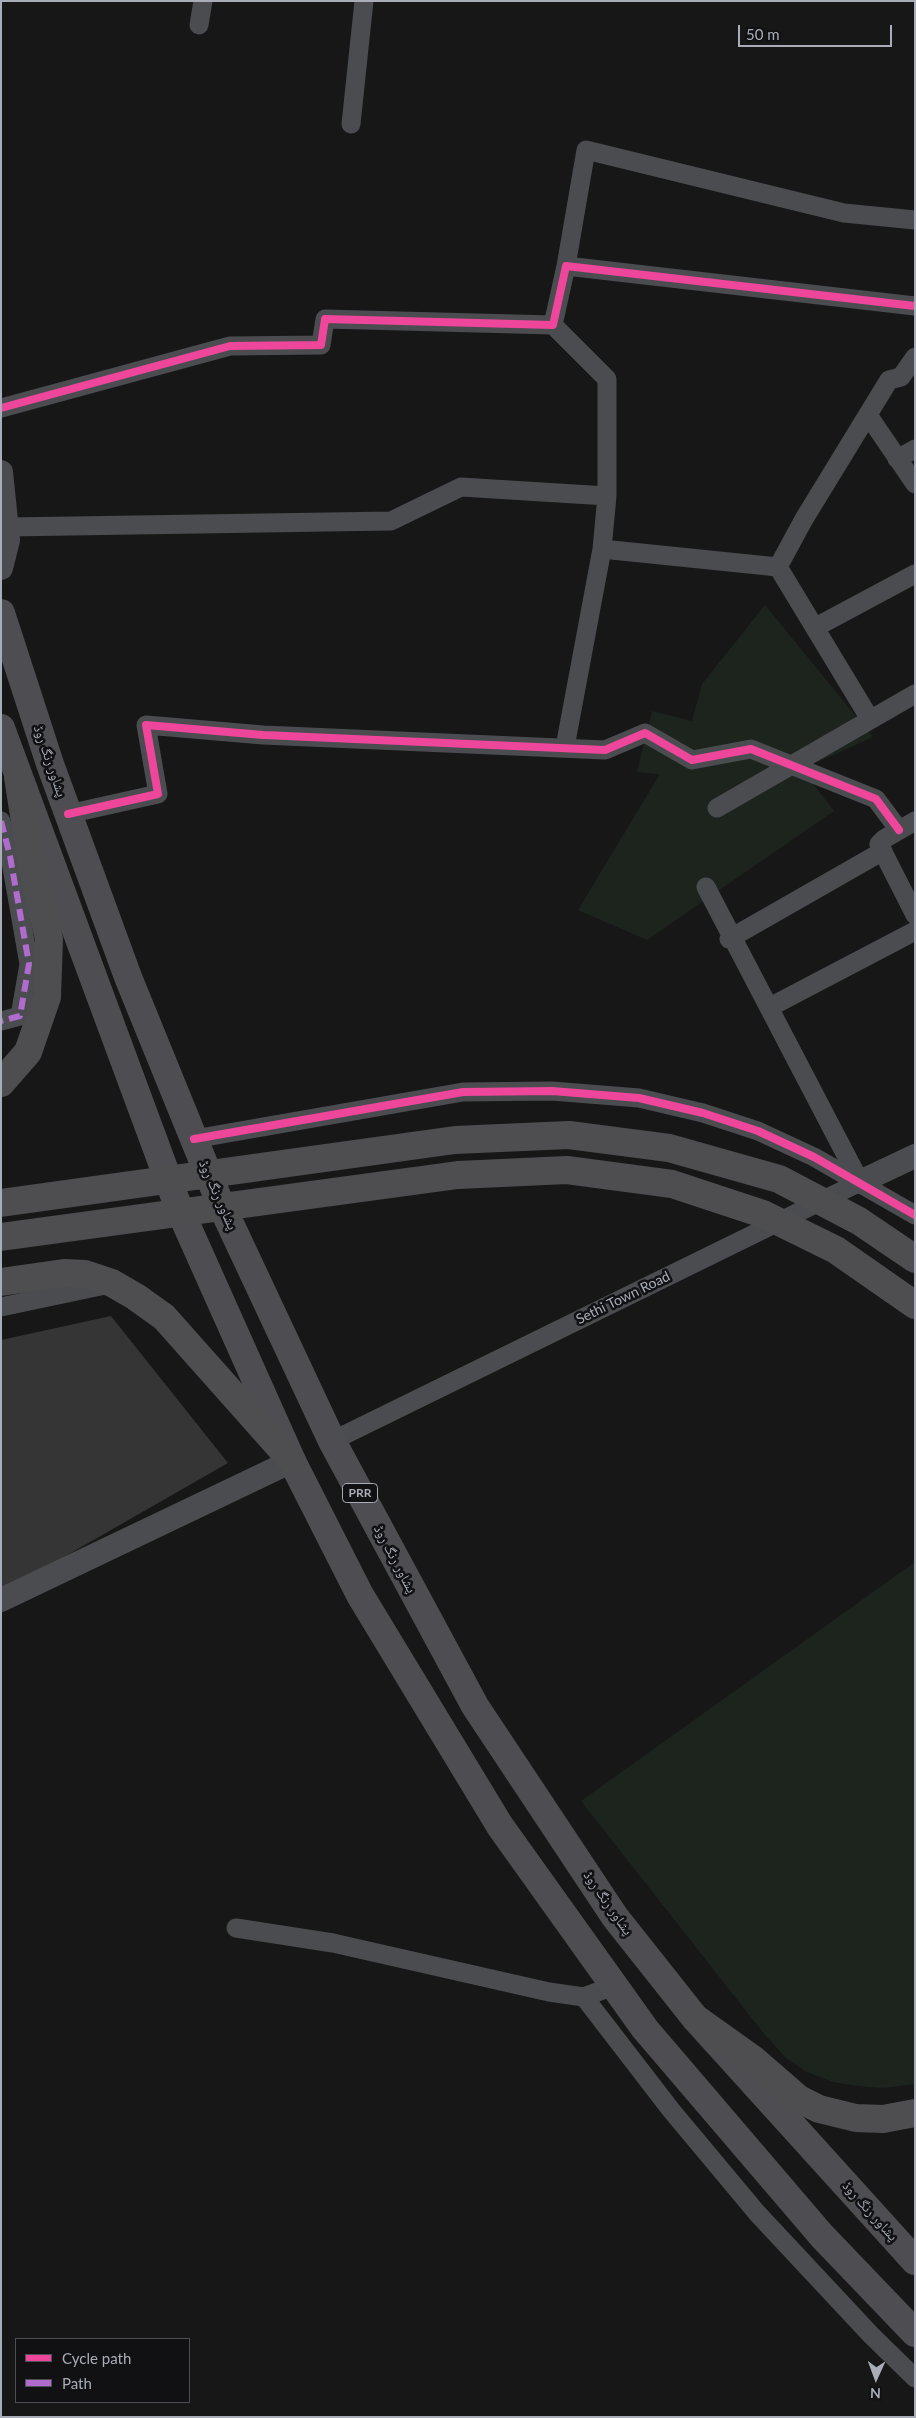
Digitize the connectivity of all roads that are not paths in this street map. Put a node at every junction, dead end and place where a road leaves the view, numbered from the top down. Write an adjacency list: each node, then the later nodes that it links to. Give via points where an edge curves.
1 (203, 1): 3 (street)
2 (364, 1): 4 (street)
3 (199, 25)
4 (351, 124)
5 (915, 220): 6 (street, via 844,213 586,150)
6 (566, 266): 7 (street); 8 (street)
7 (915, 306)
8 (553, 326): 10 (street, via 325,318 321,345 230,346); 16 (street, via 606,379)
9 (915, 358): 11 (street, via 901,377 889,380)
10 (1, 408)
11 (868, 415): 13 (street); 19 (street)
12 (915, 449): 13 (street)
13 (897, 459): 15 (street)
14 (1, 472): 17 (street)
15 (915, 484)
16 (607, 496): 17 (street, via 461,487 391,521); 18 (street)
17 (7, 527): 20 (street, via 8,540)
18 (602, 549): 19 (street); 27 (street)
19 (778, 567): 23 (street)
20 (1, 568)
21 (915, 574): 23 (street)
22 (1, 613): 31 (highway, پشاور رنگ روڈ / PRR)
23 (816, 628): 25 (street)
24 (915, 694): 25 (street)
25 (870, 719): 28 (street)
26 (1, 728): 29 (highway)
27 (564, 747): 28 (street, via 605,750 645,733 692,760 751,749); 31 (street, via 263,735 146,725 158,794)
28 (789, 766): 30 (street); 33 (street, via 876,799)
29 (18, 777): 41 (highway, via 49,939 48,997 28,1052); 54 (highway, via 178,1206)
30 (717, 808)
31 (68, 814): 42 (highway, پشاور رنگ روڈ / PRR, via 128,977)
32 (1, 821): 40 (street, via 29,964 20,1016)
33 (907, 826): 34 (street, via 879,844)
34 (882, 851): 36 (street); 38 (street)
35 (706, 887): 38 (street)
36 (915, 915)
37 (915, 931): 39 (street)
38 (731, 938): 39 (street)
39 (770, 1007): 44 (street)
40 (1, 1022)
41 (1, 1083)
42 (194, 1139): 44 (street, via 463,1092 561,1092 639,1098 704,1113 758,1131); 53 (highway, پشاور رنگ روڈ / PRR, via 218,1198)
43 (915, 1156): 44 (street, Sethi Town Road)
44 (860, 1182): 46 (street); 53 (street, Sethi Town Road)
45 (1, 1203): 48 (highway, bridge, via 455,1140 569,1135 670,1148 779,1179 859,1221)
46 (915, 1215)
47 (1, 1237): 51 (highway, bridge, via 458,1176 567,1170 672,1184 763,1214 836,1250)
48 (915, 1259)
49 (1, 1282): 50 (highway, via 64,1273 85,1274)
50 (112, 1283): 52 (street); 54 (highway, via 164,1317)
51 (915, 1304)
52 (1, 1308)
53 (332, 1441): 59 (highway, پشاور رنگ روڈ / PRR, via 475,1706 615,1917)
54 (292, 1461): 55 (street); 57 (highway, via 360,1595 495,1817)
55 (1, 1600)
56 (236, 1928): 58 (street, via 333,1943)
57 (613, 1986): 58 (street); 62 (highway, via 822,2236)
58 (584, 1997): 63 (street, via 671,2110 757,2213)
59 (695, 2018): 60 (highway, via 754,2060 799,2099 819,2109 856,2118 883,2119); 61 (highway, پشاور رنگ روڈ / PRR)
60 (915, 2113)
61 (915, 2261)
62 (915, 2333)
63 (915, 2378)

